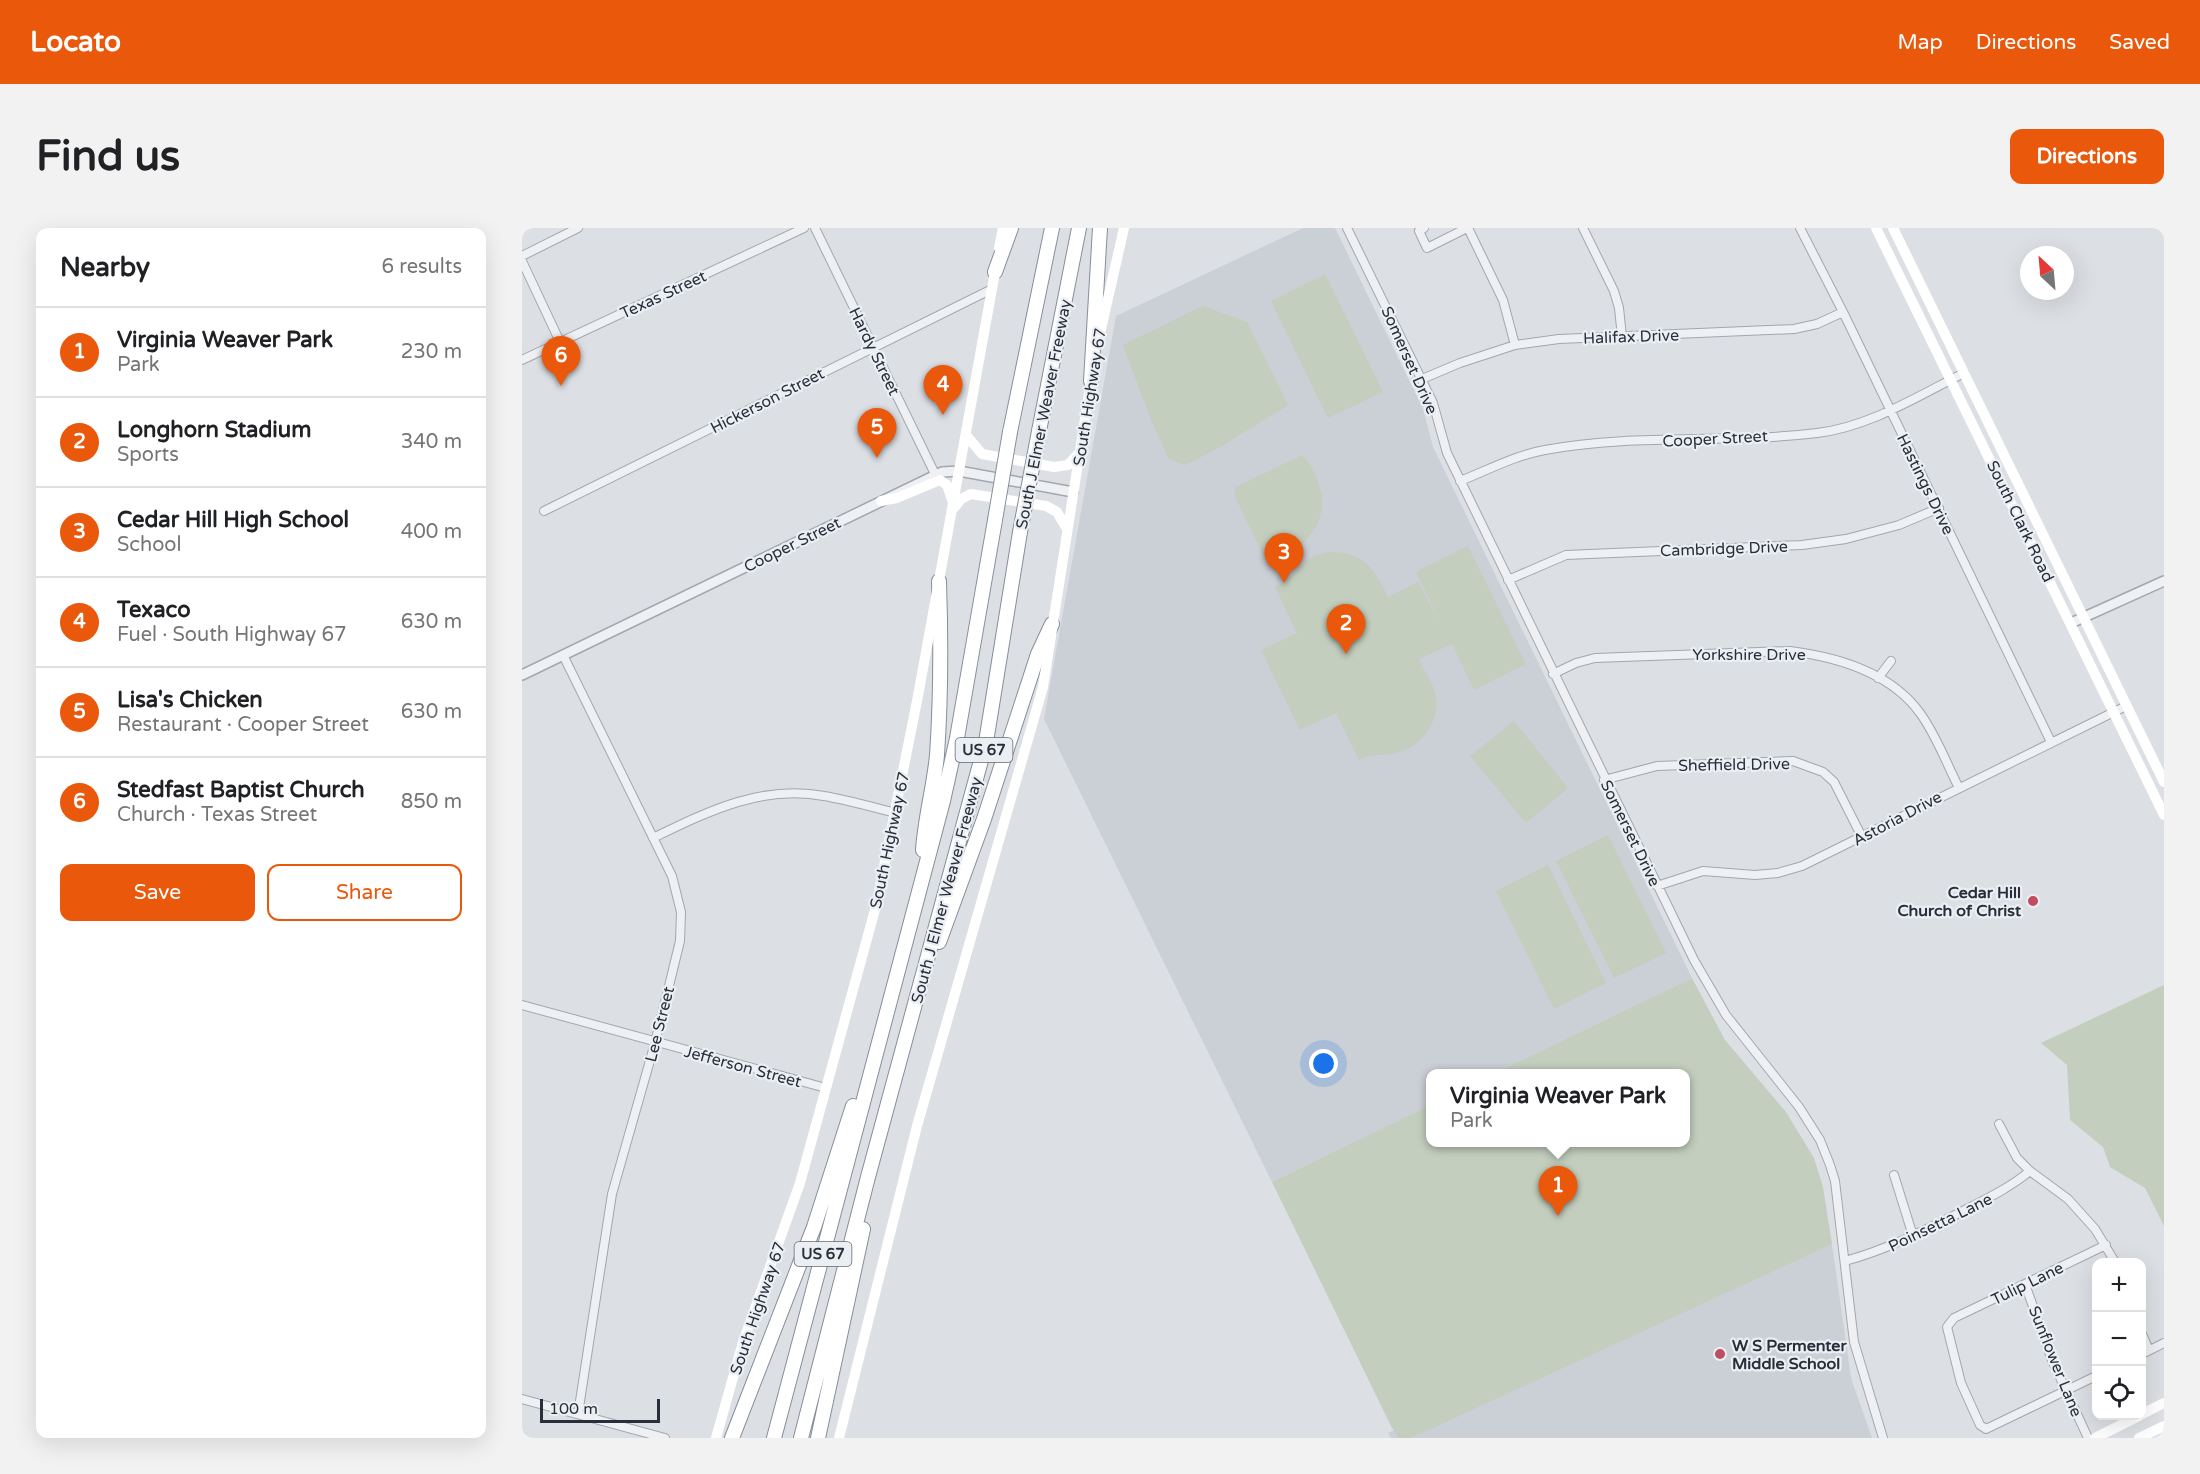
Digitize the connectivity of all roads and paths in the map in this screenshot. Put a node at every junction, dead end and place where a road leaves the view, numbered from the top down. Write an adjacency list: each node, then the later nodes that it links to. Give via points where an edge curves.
1 (578, 228): 17 (street)
2 (804, 228): 23 (street, Texas Street)
3 (815, 228): 25 (street, Hardy Street)
4 (1003, 228): 19 (main road, South Highway 67)
5 (1011, 228): 19 (highway)
6 (1052, 228): 66 (highway, South J Elmer Weaver Freeway / US 67, bridge, via 1010,432 957,738)
7 (1079, 228): 67 (highway, South J Elmer Weaver Freeway / US 67, bridge, via 1020,532 986,742)
8 (1100, 228): 30 (highway)
9 (1124, 228): 30 (main road, South Highway 67)
10 (1347, 228): 29 (street, Somerset Drive)
11 (1424, 228): 12 (street, via 1419,231 1427,248)
12 (1467, 228): 24 (street, via 1503,300)
13 (1583, 228): 22 (street, via 1614,291)
14 (1800, 228): 21 (street, Hastings Drive)
15 (1876, 228): 28 (main road, South Clark Road)
16 (1893, 228): 27 (main road, South Clark Road)
17 (522, 256)
18 (522, 261): 23 (street)
19 (995, 272): 20 (main road, South Highway 67)
20 (990, 290): 25 (street, Hickerson Street); 32 (main road, South Highway 67)
21 (1843, 312): 22 (street, Halifax Drive, via 1816,324 1794,328); 31 (street, Hastings Drive)
22 (1622, 337): 24 (street, Halifax Drive)
23 (560, 342): 26 (street, Texas Street)
24 (1515, 345): 29 (street, Halifax Drive)
25 (873, 347): 35 (street, Hardy Street); 41 (street, Hickerson Street)
26 (522, 360)
27 (1964, 373): 28 (street, Cooper Street); 46 (main road, South Clark Road)
28 (1951, 379): 31 (street, Cooper Street); 47 (main road, South Clark Road)
29 (1422, 380): 36 (street, Somerset Drive)
30 (1091, 381): 33 (main road, South Highway 67)
31 (1889, 410): 36 (street, Cooper Street, via 1819,433 1585,444 1543,450); 39 (street, Hastings Drive)
32 (966, 435): 33 (main road, via 982,454 1054,467 1068,465); 34 (main road, South Highway 67)
33 (1080, 453): 37 (main road, South Highway 67)
34 (958, 471): 35 (street, Cooper Street); 37 (street, Cooper Street); 40 (main road, South Highway 67)
35 (935, 474): 38 (street, Cooper Street)
36 (1460, 481): 43 (street, Somerset Drive)
37 (1073, 492): 42 (main road, South Highway 67)
38 (881, 501): 40 (main road, via 940,480 950,490); 49 (street, Cooper Street)
39 (1939, 508): 43 (street, Cambridge Drive, via 1899,525 1846,539 1802,545 1566,555); 56 (street, Hastings Drive)
40 (952, 509): 42 (main road, via 971,495 1046,506 1057,512); 44 (main road, South Highway 67)
41 (544, 511)
42 (1067, 530): 48 (main road, South Highway 67)
43 (1508, 580): 51 (street, Somerset Drive)
44 (939, 581): 61 (main road, South Highway 67); 66 (highway, via 940,704)
45 (2164, 581): 46 (street)
46 (2084, 618): 47 (street); 54 (main road, South Clark Road)
47 (2071, 623): 55 (main road, South Clark Road)
48 (1052, 624): 67 (highway, via 1038,654 943,935); 97 (main road, South Highway 67, via 1043,687 917,1126)
49 (563, 655): 52 (street, Cooper Street); 64 (street, Lee Street)
50 (1891, 661): 53 (street)
51 (1553, 674): 53 (street, Yorkshire Drive, via 1594,658 1790,651 1845,662); 57 (street, Somerset Drive)
52 (522, 675)
53 (1878, 678): 59 (street, Yorkshire Drive, via 1918,710)
54 (2126, 706): 55 (street, Astoria Drive); 58 (main road, South Clark Road)
55 (2114, 712): 56 (street, Astoria Drive); 60 (main road, South Clark Road)
56 (2051, 742): 59 (street, Astoria Drive)
57 (1604, 780): 63 (street, Sheffield Drive, via 1657,766 1793,761 1823,772 1834,782); 65 (street, Somerset Drive)
58 (2164, 783): 60 (main road)
59 (1958, 786): 63 (street, Astoria Drive)
60 (2151, 790): 62 (main road, South Clark Road)
61 (896, 813): 64 (street, via 823,796 769,795 718,807); 71 (main road, South Highway 67, via 876,906)
62 (2164, 815)
63 (1862, 837): 65 (street, Astoria Drive, via 1802,866 1778,873 1703,871)
64 (653, 838): 69 (street, Lee Street, via 672,876 681,912 680,941)
65 (1657, 886): 79 (street, Somerset Drive, via 1726,1015 1799,1107 1820,1140 1835,1181)
66 (921, 890): 70 (highway, South J Elmer Weaver Freeway / US 67)
67 (926, 964): 75 (highway, South J Elmer Weaver Freeway / US 67)
68 (522, 1005): 69 (street, Jefferson Street)
69 (655, 1043): 71 (street, Jefferson Street); 88 (street, Lee Street, via 612,1194)
70 (872, 1070): 93 (highway, via 854,1101 814,1227); 94 (highway, South J Elmer Weaver Freeway / US 67)
71 (826, 1088): 92 (main road, South Highway 67, via 784,1233 743,1342)
72 (1999, 1124): 73 (street)
73 (2030, 1172): 76 (street, Poinsetta Lane, via 2013,1186); 77 (street, via 2068,1199)
74 (1894, 1175): 76 (street)
75 (868, 1177): 95 (highway, South J Elmer Weaver Freeway / US 67); 96 (highway, via 868,1203 853,1287)
76 (1913, 1236): 79 (street, Poinsetta Lane, via 1879,1252)
77 (2106, 1245): 78 (street); 80 (street, Tulip Lane)
78 (2112, 1258)
79 (1845, 1261): 98 (street, Somerset Drive, via 1854,1342)
80 (2025, 1284): 84 (street, Sunflower Lane); 84 (street, Tulip Lane, via 1949,1322 1947,1335 1961,1383 1980,1425 1986,1429)
81 (2164, 1343): 82 (street)
82 (2146, 1352)
83 (2092, 1379): 84 (street)
84 (2066, 1392): 99 (street, Sunflower Lane)
85 (522, 1399): 88 (street)
86 (2164, 1403): 87 (main road)
87 (2146, 1412)
88 (578, 1414): 91 (street)
89 (2130, 1420): 100 (main road)
90 (2164, 1426): 101 (main road)
91 (665, 1438)
92 (716, 1438)
93 (732, 1438)
94 (774, 1438)
95 (801, 1438)
96 (818, 1438)
97 (839, 1438)
98 (1882, 1438)
99 (2088, 1438)
100 (2095, 1438)
101 (2139, 1438)

